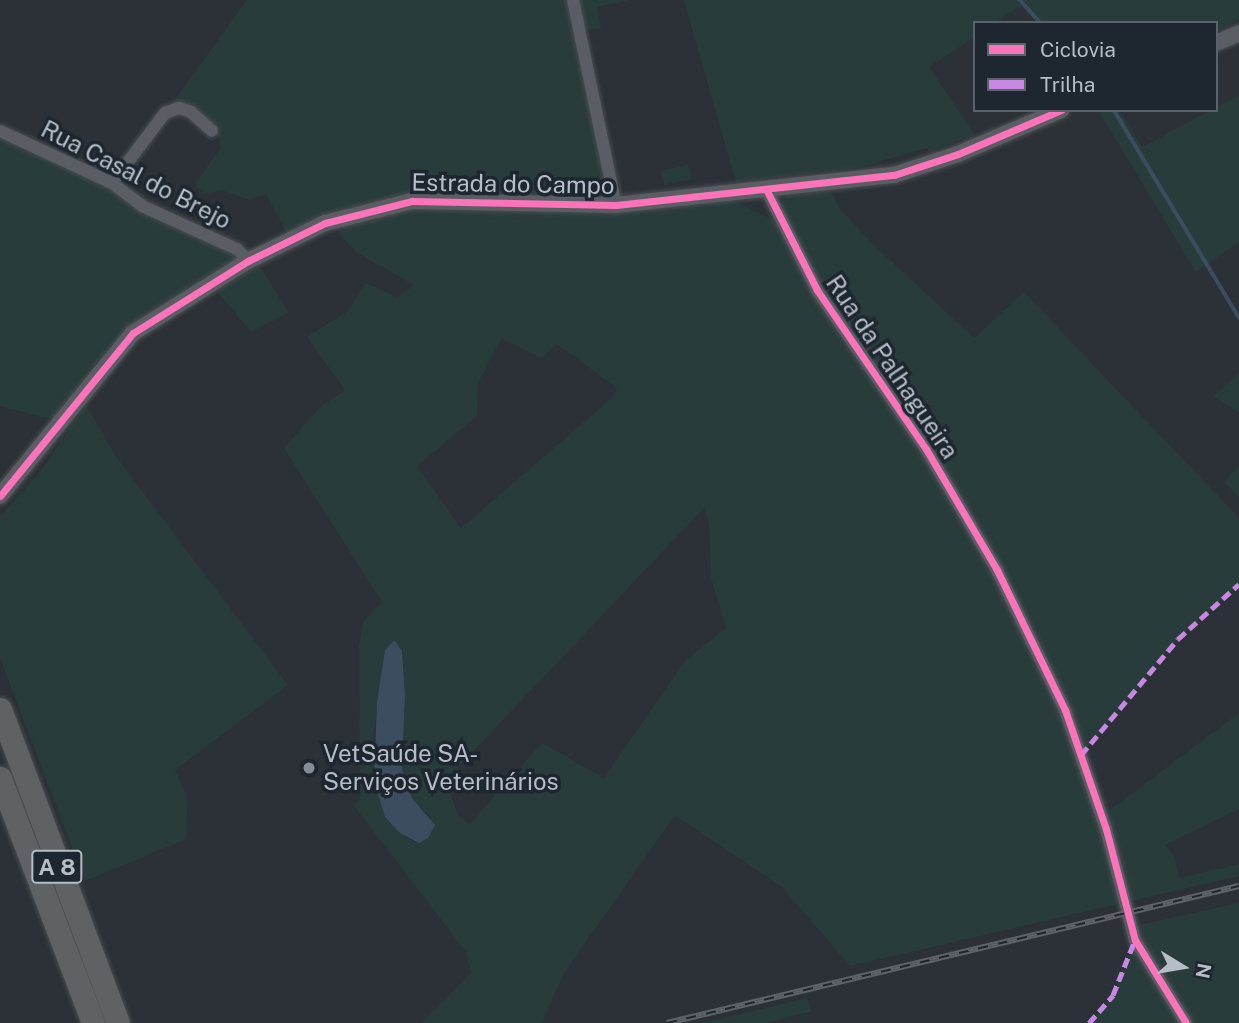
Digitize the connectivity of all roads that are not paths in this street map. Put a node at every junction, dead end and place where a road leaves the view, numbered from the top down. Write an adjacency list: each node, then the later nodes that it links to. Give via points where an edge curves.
1 (573, 0): 9 (street)
2 (1239, 33): 3 (street)
3 (1218, 42)
4 (1056, 112): 8 (street, Estrada do Campo, via 958,154 894,175)
5 (0, 131): 7 (street, Rua Casal do Brejo)
6 (212, 131): 7 (street, via 191,112 179,108 165,113)
7 (112, 183): 10 (street, Rua Casal do Brejo, via 142,206 237,249)
8 (767, 191): 9 (street, Estrada do Campo); 16 (street, Rua da Palhagueira, via 817,290 926,449 997,570 1065,710 1106,829 1135,940)
9 (616, 205): 10 (street, Estrada do Campo, via 392,203 325,223)
10 (248, 261): 11 (street, Estrada do Campo, via 172,305 123,342 29,466)
11 (0, 495)
12 (0, 709): 15 (highway, A 8)
13 (0, 778): 14 (highway, A 8)
14 (93, 1023)
15 (118, 1023)
16 (1186, 1023)

